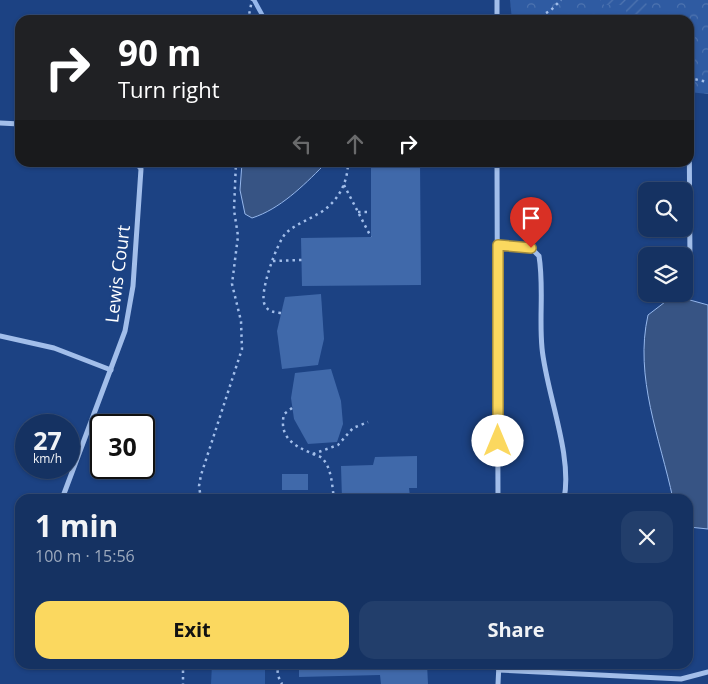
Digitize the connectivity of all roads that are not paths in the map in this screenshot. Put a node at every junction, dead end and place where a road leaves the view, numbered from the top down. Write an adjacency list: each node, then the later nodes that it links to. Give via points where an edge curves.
1 (497, 0): 2 (street)
2 (497, 15)
3 (0, 123): 4 (street)
4 (15, 124)
5 (140, 167): 11 (street, Lewis Court, via 134,286 125,331)
6 (497, 167): 8 (street)
7 (689, 167): 9 (street)
8 (498, 245): 13 (street); 14 (street, via 531,248 539,256 542,350 563,454)
9 (690, 247)
10 (0, 336): 11 (street, via 54,348)
11 (111, 370): 12 (street, Lewis Court)
12 (64, 494)
13 (498, 494)
14 (564, 494)
15 (499, 670): 16 (street, via 681,679); 17 (street)
16 (708, 672)
17 (498, 684)

